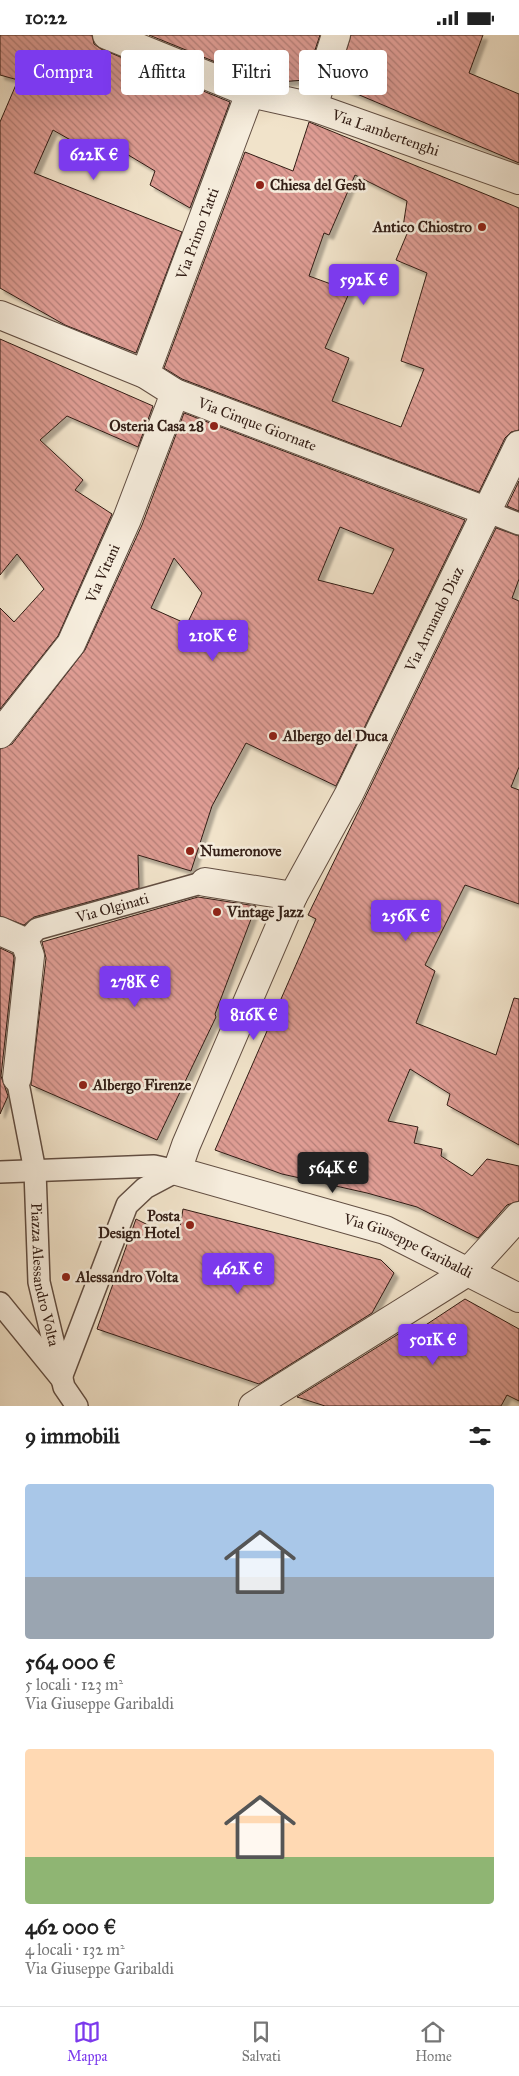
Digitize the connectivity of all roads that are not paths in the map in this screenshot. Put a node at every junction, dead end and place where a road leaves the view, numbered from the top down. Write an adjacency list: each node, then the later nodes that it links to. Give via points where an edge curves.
1 (107, 35): 3 (street, Via Lambertenghi)
2 (336, 35): 6 (street)
3 (214, 78)
4 (249, 95): 9 (street, Via Primo Tatti)
5 (259, 95): 6 (street, Via Lambertenghi)
6 (313, 107): 7 (street, Via Lambertenghi)
7 (519, 180)
8 (0, 315): 9 (street, Via Cinque Giornate)
9 (145, 374): 10 (street, Via Cinque Giornate)
10 (175, 393): 12 (street, Via Cinque Giornate); 14 (street, Via Vitani, via 127,519 71,644)
11 (519, 445): 12 (street, Via Armando Diaz)
12 (486, 511): 13 (street, Via Cinque Giornate); 16 (street, Via Armando Diaz, via 349,795)
13 (519, 524)
14 (0, 734)
15 (205, 881): 16 (street); 18 (street, Via Olginati, via 36,929)
16 (292, 897): 21 (street, Via Armando Diaz)
17 (0, 931): 18 (street)
18 (24, 942): 19 (street, via 30,957)
19 (17, 1078): 20 (street, Piazza Alessandro Volta)
20 (35, 1171): 21 (street, via 154,1166); 22 (street); 27 (street, Piazza Alessandro Volta, via 39,1282)
21 (177, 1171): 24 (street, Via Giuseppe Garibaldi, via 385,1230); 27 (street, Piazza Alessandro Volta, via 145,1188 127,1205)
22 (0, 1172)
23 (519, 1216): 24 (street)
24 (468, 1271): 25 (street, Via Giuseppe Garibaldi); 29 (street)
25 (519, 1298)
26 (0, 1303): 27 (street, Piazza Alessandro Volta)
27 (61, 1378): 28 (street, Piazza Alessandro Volta)
28 (77, 1406)
29 (253, 1406)

